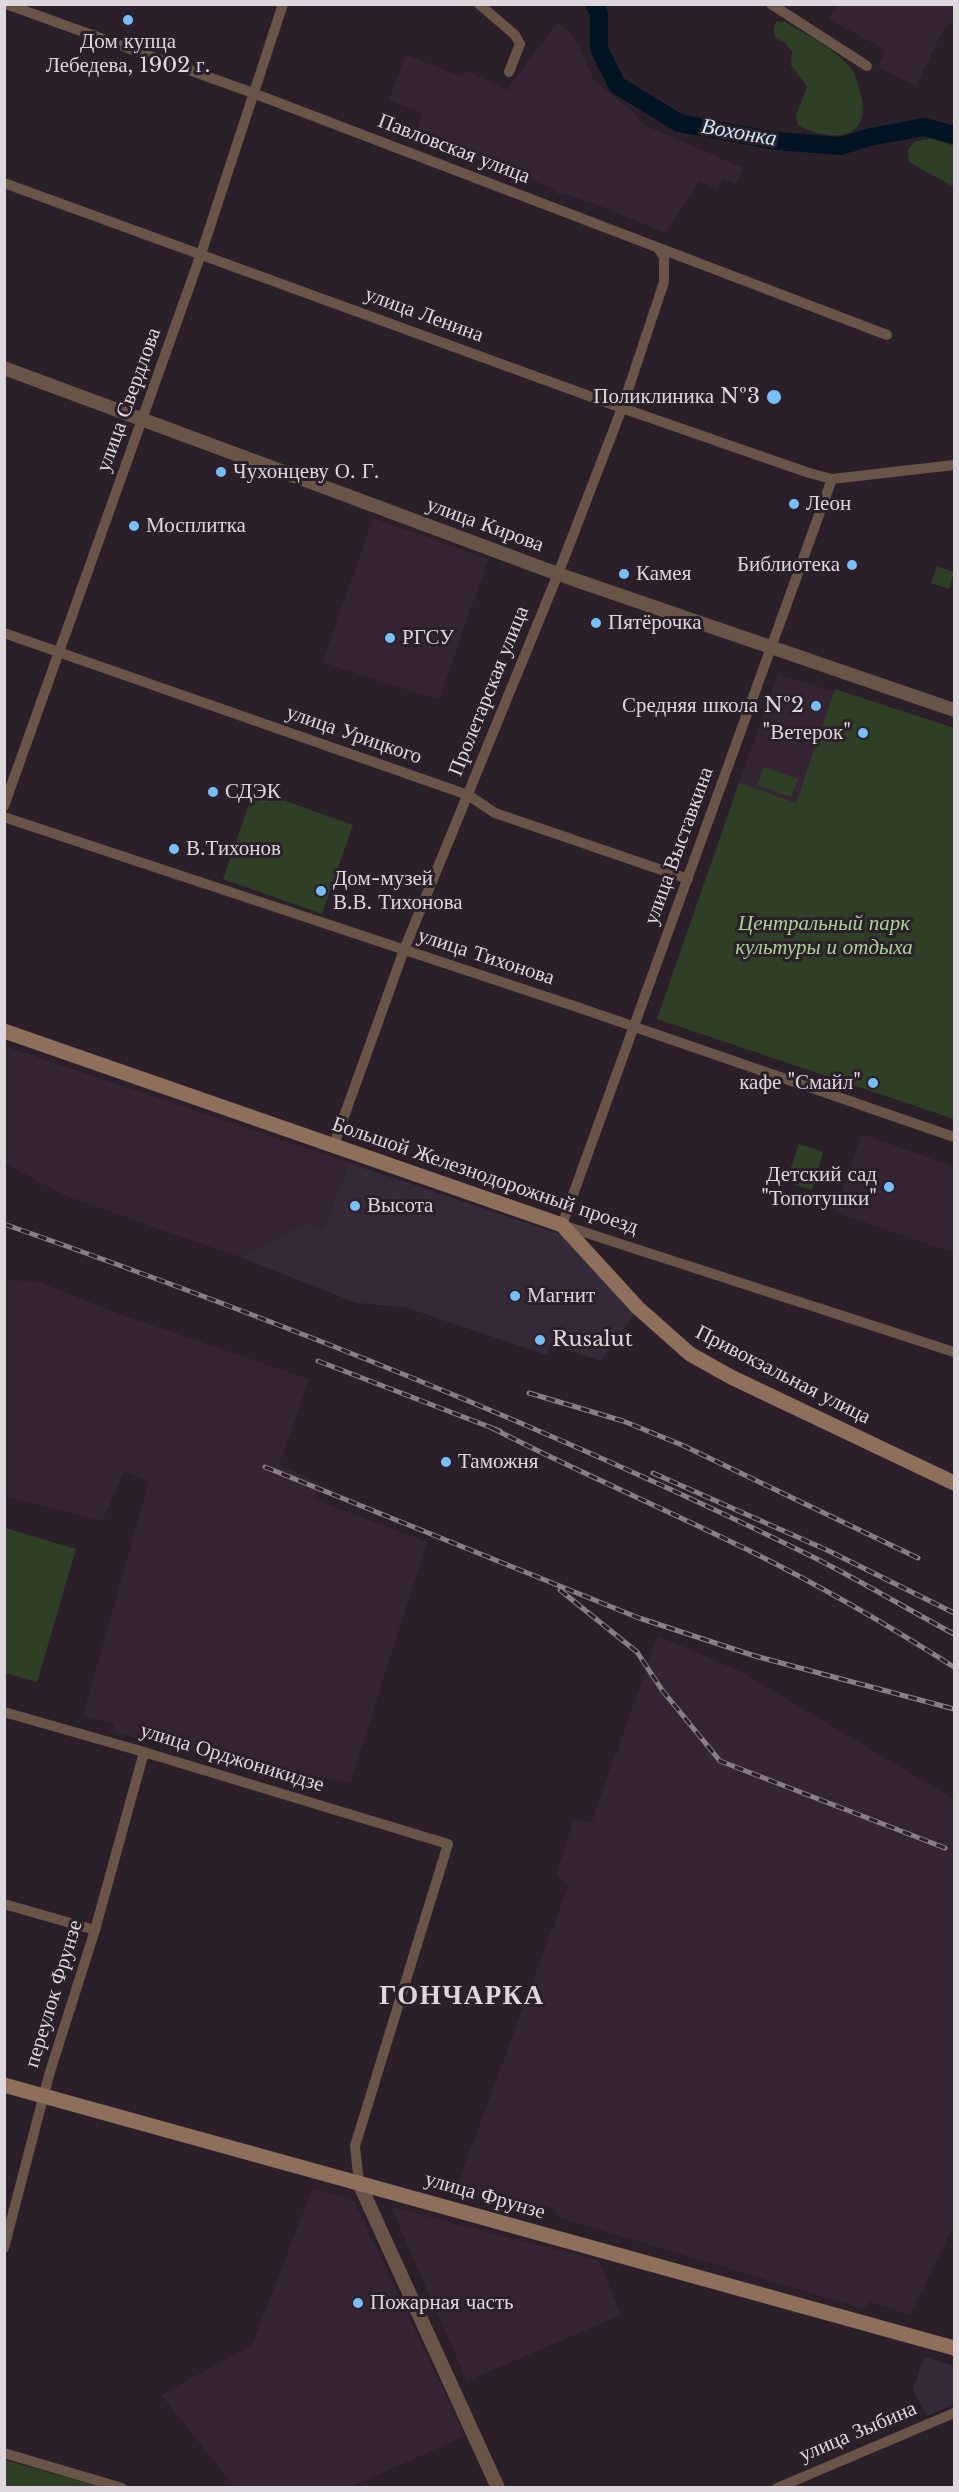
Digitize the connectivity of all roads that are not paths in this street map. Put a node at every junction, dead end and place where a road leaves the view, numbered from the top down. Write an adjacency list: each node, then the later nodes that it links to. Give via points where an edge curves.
1 (6, 4): 7 (street, Павловская улица)
2 (283, 4): 7 (street, улица Свердлова)
3 (479, 4): 6 (street, via 520,44)
4 (771, 4): 5 (street)
5 (867, 66)
6 (509, 72)
7 (253, 93): 9 (street, Павловская улица); 10 (street, улица Свердлова)
8 (4, 183): 10 (street, улица Ленина)
9 (657, 247): 11 (street, Павловская улица); 13 (street, Пролетарская улица, via 664,257 664,282)
10 (201, 254): 13 (street, улица Ленина); 14 (street, улица Свердлова)
11 (887, 335)
12 (4, 368): 14 (street, улица Кирова)
13 (622, 408): 16 (street, улица Ленина); 17 (street, Пролетарская улица)
14 (143, 419): 17 (street, улица Кирова); 20 (street, улица Свердлова)
15 (954, 465): 16 (street)
16 (832, 479): 19 (street, улица Выставкина)
17 (558, 574): 19 (street, улица Кирова); 22 (street, Пролетарская улица)
18 (4, 633): 20 (street, улица Урицкого)
19 (771, 649): 21 (street, улица Кирова); 25 (street, улица Выставкина)
20 (58, 652): 22 (street, улица Урицкого); 23 (street, улица Свердлова)
21 (954, 710)
22 (468, 795): 25 (street, улица Урицкого, via 495,813); 26 (street, Пролетарская улица)
23 (4, 806)
24 (4, 817): 26 (street, улица Тихонова)
25 (688, 879): 27 (street, улица Выставкина)
26 (404, 950): 27 (street, улица Тихонова); 30 (street, Пролетарская улица)
27 (634, 1027): 29 (street, улица Тихонова); 31 (street, улица Выставкина)
28 (4, 1031): 30 (main road, Большой Железнодорожный проезд)
29 (954, 1137)
30 (333, 1147): 31 (main road, Большой Железнодорожный проезд)
31 (562, 1226): 32 (street, Большой Железнодорожный проезд); 33 (main road, Привокзальная улица, via 638,1308 690,1354)
32 (954, 1352)
33 (954, 1483)
34 (4, 1712): 35 (street, улица Орджоникидзе)
35 (144, 1752): 37 (street, переулок Фрунзе); 40 (street, улица Орджоникидзе, via 448,1844 356,2146)
36 (4, 1904): 37 (street)
37 (95, 1930): 39 (street, переулок Фрунзе)
38 (4, 2085): 39 (main road, улица Фрунзе)
39 (44, 2096): 40 (main road, улица Фрунзе); 41 (street, переулок Фрунзе)
40 (359, 2183): 42 (main road, улица Фрунзе); 46 (street)
41 (4, 2248)
42 (954, 2348)
43 (954, 2414): 47 (street, улица Зыбина)
44 (4, 2453): 45 (street)
45 (122, 2487)
46 (498, 2487)
47 (777, 2487)

